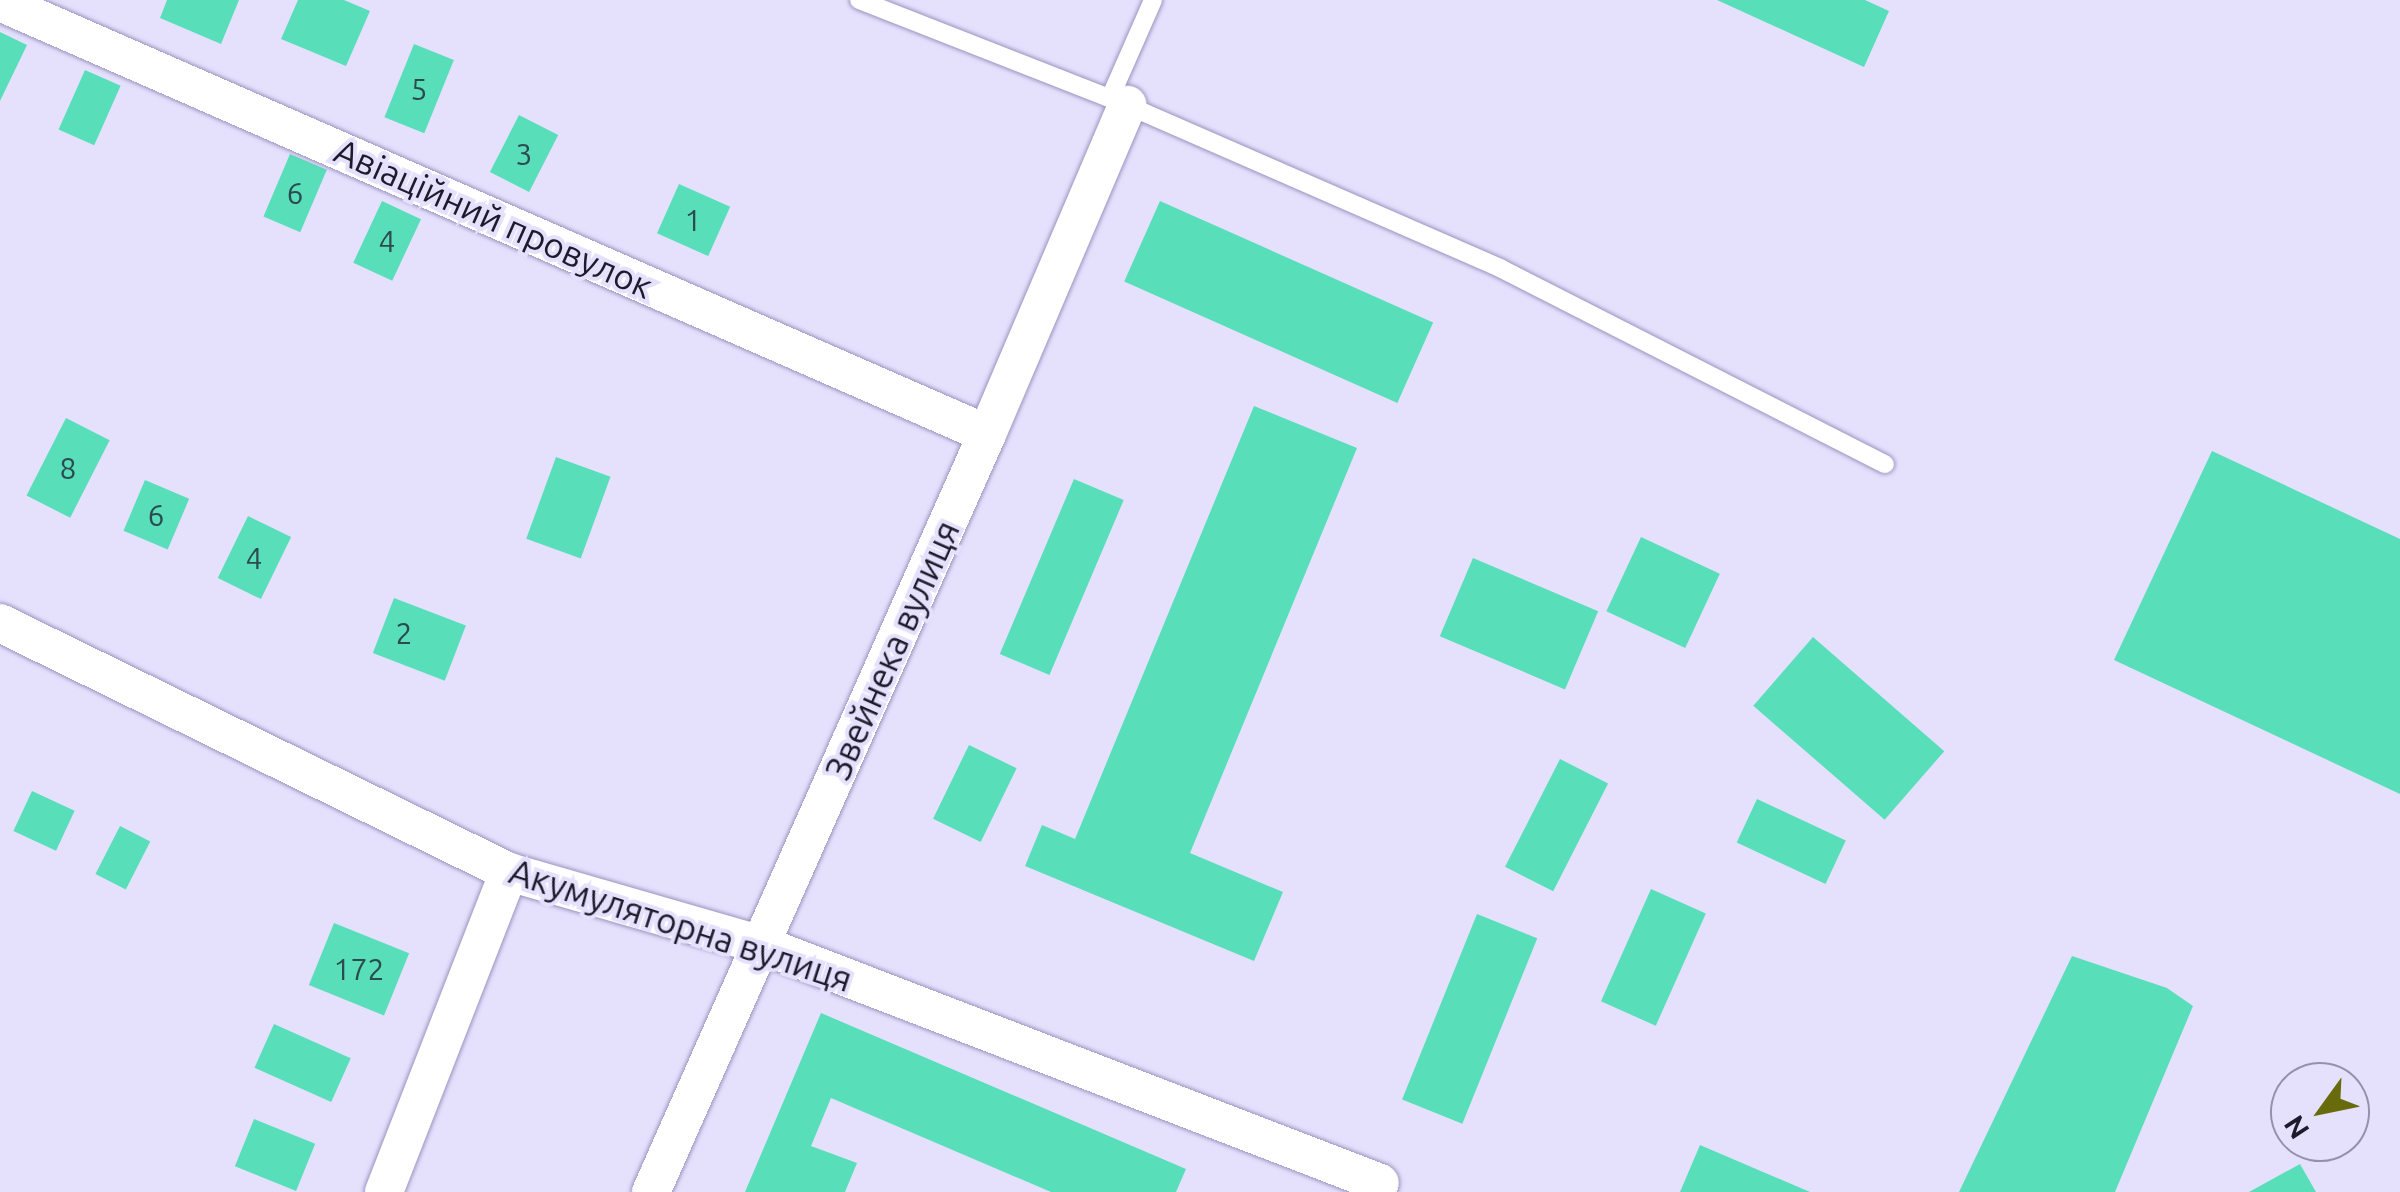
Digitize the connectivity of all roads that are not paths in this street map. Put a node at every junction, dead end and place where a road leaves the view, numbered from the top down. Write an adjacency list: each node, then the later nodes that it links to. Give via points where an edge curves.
1 (859, 0): 4 (lane)
2 (1153, 0): 4 (lane)
3 (0, 2): 5 (street, Авіаційний провулок)
4 (1118, 101): 5 (street, Звейнека вулиця); 6 (lane, via 1500,268)
5 (987, 434): 9 (street, Звейнека вулиця)
6 (1884, 464)
7 (0, 623): 8 (street, Акумуляторна вулиця)
8 (508, 872): 9 (street, Акумуляторна вулиця); 11 (street)
9 (762, 945): 10 (street, Акумуляторна вулиця); 12 (street, Звейнека вулиця)
10 (1380, 1183)
11 (384, 1192)
12 (652, 1192)

